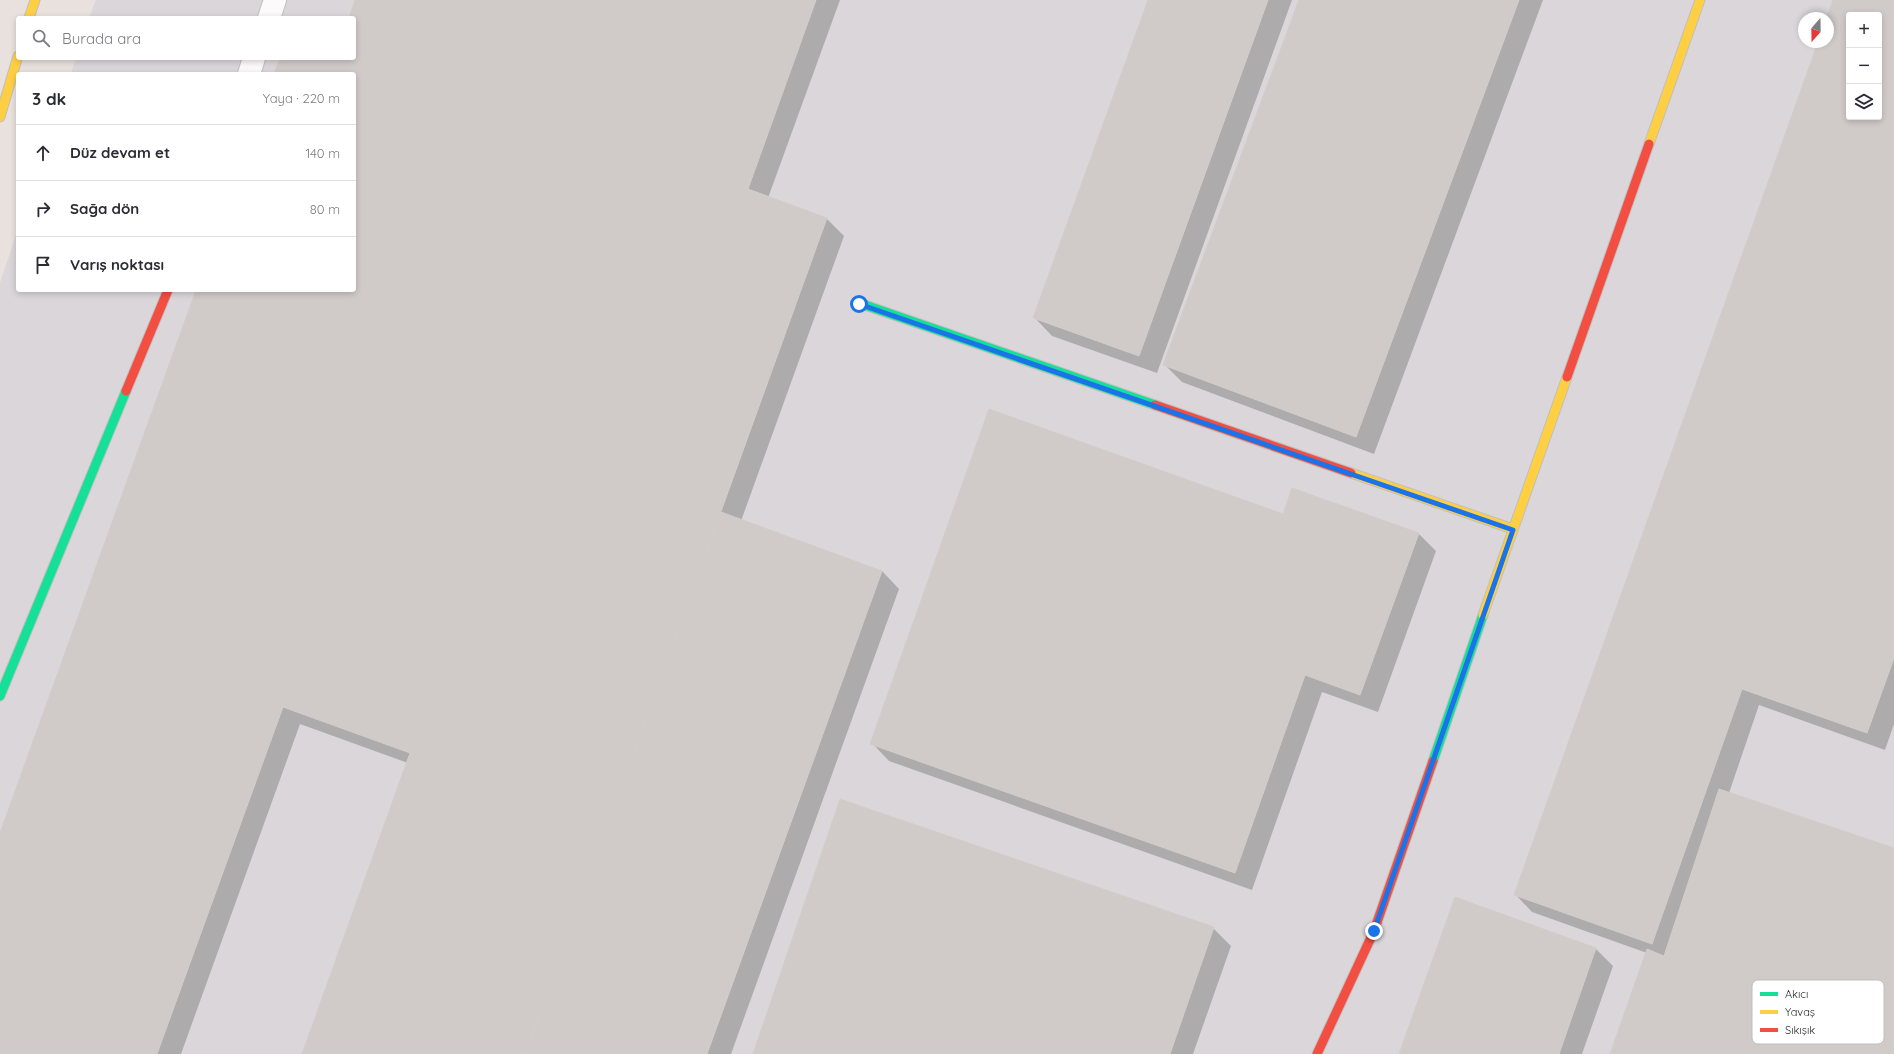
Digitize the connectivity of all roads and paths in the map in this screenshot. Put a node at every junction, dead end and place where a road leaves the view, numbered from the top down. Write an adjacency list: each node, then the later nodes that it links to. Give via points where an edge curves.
1 (34, 0): 4 (main road)
2 (275, 0): 5 (street)
3 (1700, 0): 12 (main road)
4 (30, 16)
5 (270, 16)
6 (17, 60): 9 (main road)
7 (253, 60): 8 (street)
8 (250, 72)
9 (0, 117)
10 (167, 292): 13 (main road)
11 (859, 304): 12 (main road)
12 (1513, 530): 14 (main road, via 1374,931)
13 (0, 696)
14 (1316, 1054)

